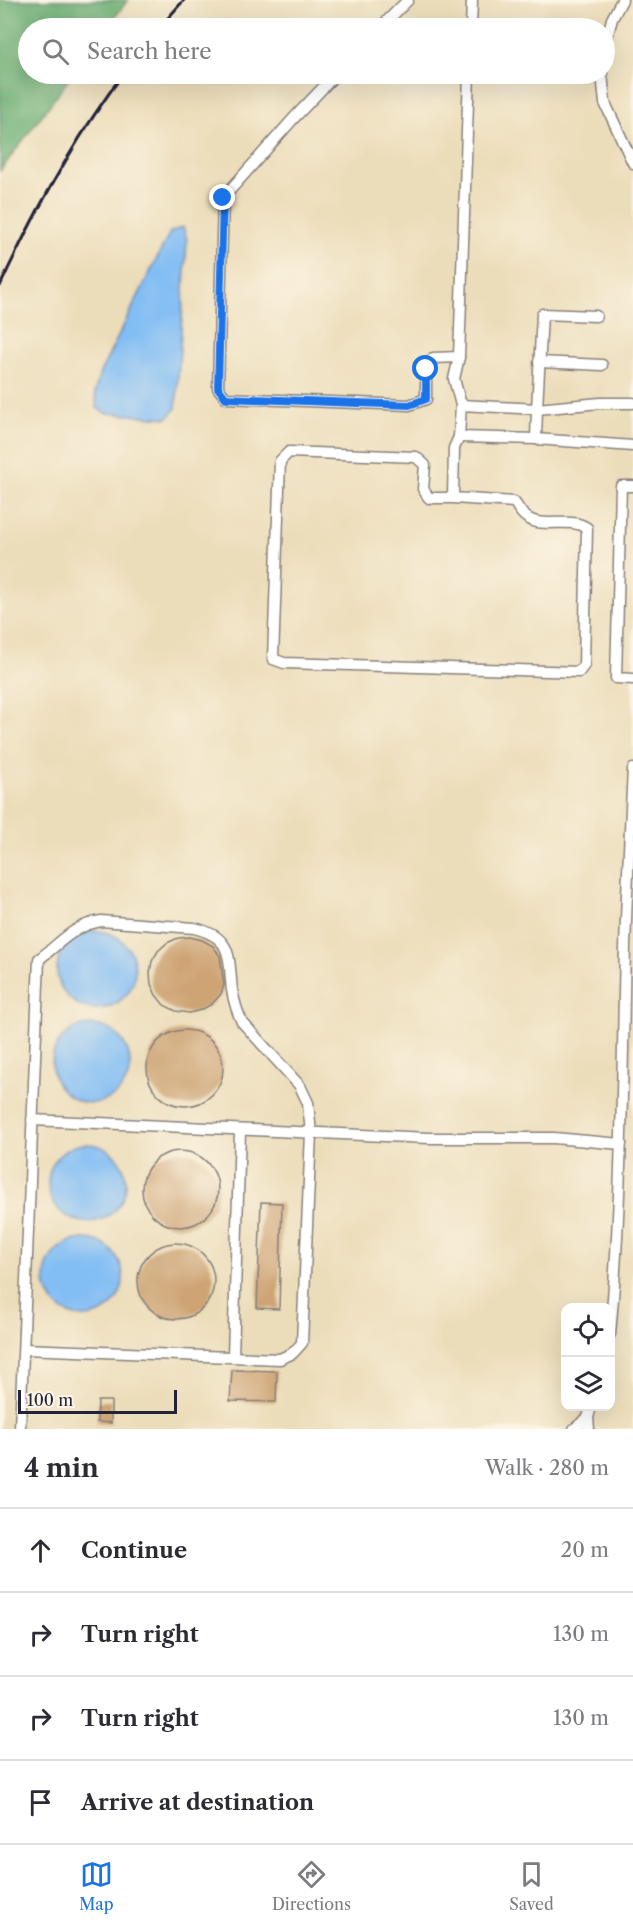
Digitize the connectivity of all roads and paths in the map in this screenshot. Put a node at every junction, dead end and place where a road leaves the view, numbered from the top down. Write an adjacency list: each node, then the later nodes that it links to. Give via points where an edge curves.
1 (408, 0): 4 (lane)
2 (472, 0): 5 (lane)
3 (622, 0): 6 (lane)
4 (390, 18)
5 (471, 18)
6 (613, 18)
7 (326, 84): 12 (lane, via 223,198 218,388 226,398 409,405 426,399 426,369 433,358)
8 (469, 84): 12 (lane)
9 (603, 84): 10 (lane, via 605,103)
10 (633, 163)
11 (596, 316): 13 (lane, via 542,314)
12 (459, 357): 16 (lane, via 454,379)
13 (539, 362): 14 (lane); 17 (lane)
14 (602, 365)
15 (633, 403): 17 (lane)
16 (461, 405): 17 (lane); 18 (lane)
17 (537, 409): 19 (lane)
18 (459, 437): 19 (lane); 22 (lane, via 454,448)
19 (536, 439): 20 (lane)
20 (633, 446)
21 (633, 486): 23 (lane, via 621,486 615,678)
22 (453, 498): 22 (lane, via 514,502 534,522 579,523 587,528 584,665 579,672 284,663 273,659 280,461 289,452 416,457 425,465 423,489 429,498)
23 (633, 679)
24 (633, 769): 28 (lane)
25 (32, 1120): 26 (lane); 27 (lane, via 39,959 74,930 101,921 194,928 218,939 230,958 232,992 242,1022 300,1086 308,1103); 30 (lane)
26 (240, 1131): 27 (lane); 31 (lane)
27 (311, 1133): 28 (lane, via 554,1138); 31 (lane, via 302,1343 280,1359)
28 (621, 1144): 29 (lane)
29 (613, 1303)
30 (24, 1349): 31 (lane); 33 (lane)
31 (233, 1356)
32 (588, 1424): 34 (lane)
33 (20, 1429)
34 (574, 1429)

